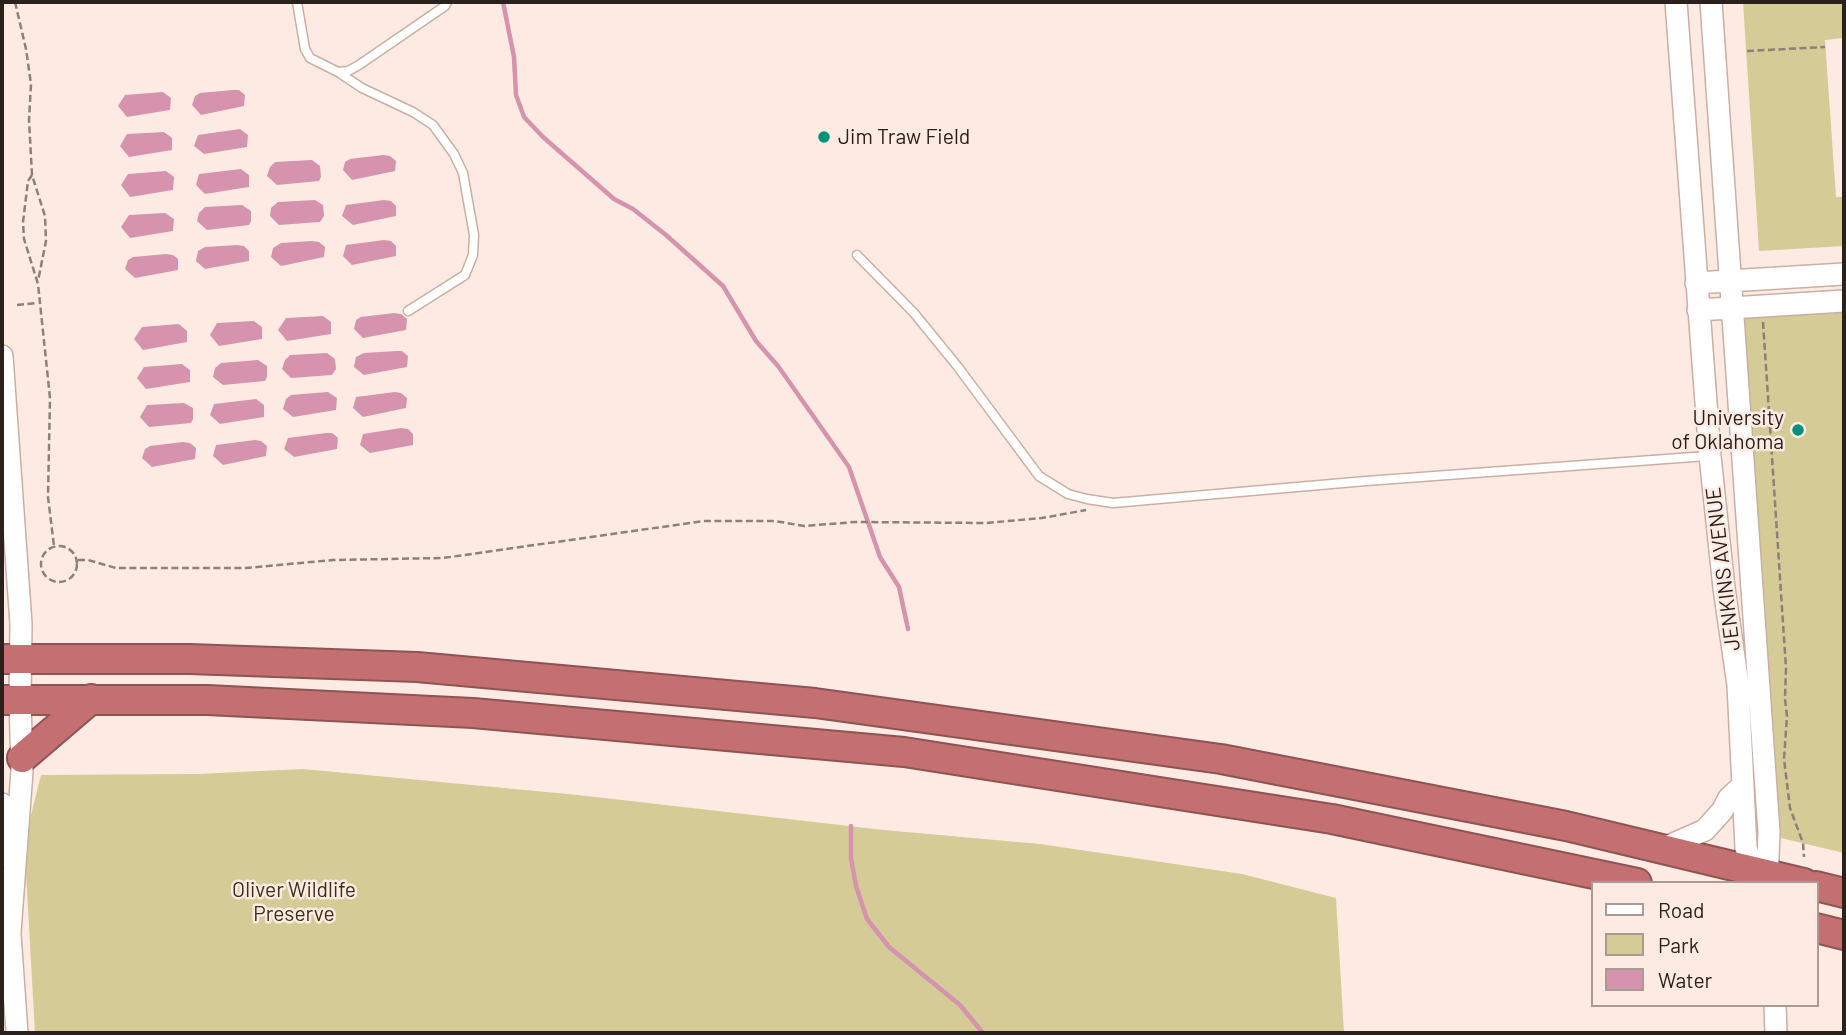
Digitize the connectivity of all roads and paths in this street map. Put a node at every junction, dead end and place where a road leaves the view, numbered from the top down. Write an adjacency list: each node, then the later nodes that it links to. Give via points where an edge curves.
1 (15, 2): 9 (path, via 31,85)
2 (297, 2): 8 (lane, via 310,58)
3 (447, 2): 8 (lane, via 359,65)
4 (1676, 2): 13 (main road, JENKINS AVENUE)
5 (1711, 2): 12 (main road, JENKINS AVENUE)
6 (1825, 47): 7 (path)
7 (1747, 51)
8 (338, 72): 21 (lane, via 433,125 463,173 473,255 465,275)
9 (32, 174): 14 (path, via 46,241); 14 (path, via 23,222)
10 (857, 255): 24 (lane, via 914,313 1039,476 1068,494)
11 (1844, 274): 12 (main road)
12 (1730, 281): 13 (main road); 19 (main road, JENKINS AVENUE)
13 (1696, 283): 20 (main road, JENKINS AVENUE)
14 (38, 284): 16 (path)
15 (1844, 301): 18 (main road)
16 (39, 303): 17 (path); 25 (path, via 50,398 48,497)
17 (17, 305)
18 (1762, 306): 19 (main road); 34 (path, via 1786,668 1784,759 1790,808 1803,843)
19 (1732, 308): 20 (main road); 35 (main road, JENKINS AVENUE, via 1769,832)
20 (1698, 310): 23 (main road, JENKINS AVENUE)
21 (408, 311)
22 (2, 356): 27 (main road, via 21,624)
23 (1710, 456): 24 (lane); 31 (main road, JENKINS AVENUE, via 1738,685)
24 (1113, 503): 26 (path, via 1042,518 986,523 804,526 775,521 704,522 443,558 151,570)
25 (54, 546): 26 (path, via 71,550); 26 (path, via 44,553 40,564 49,579 67,580 76,572)
26 (78, 560)
27 (11, 659): 28 (main road); 33 (highway, via 189,659 417,667 815,703 1221,759)
28 (11, 699): 29 (highway); 30 (main road)
29 (91, 699): 30 (highway); 36 (highway, via 473,713 904,752 1332,819)
30 (22, 758): 39 (main road)
31 (1743, 785): 33 (main road, via 1705,830); 35 (main road, JENKINS AVENUE, via 1746,848)
32 (2, 804): 39 (main road)
33 (1664, 848): 35 (highway)
34 (1804, 870): 35 (highway)
35 (1761, 877)
36 (1627, 881)
37 (1818, 886): 38 (highway)
38 (1844, 893)
39 (10, 932): 41 (main road)
40 (1775, 1007): 42 (main road)
41 (17, 1033)
42 (1776, 1033)

